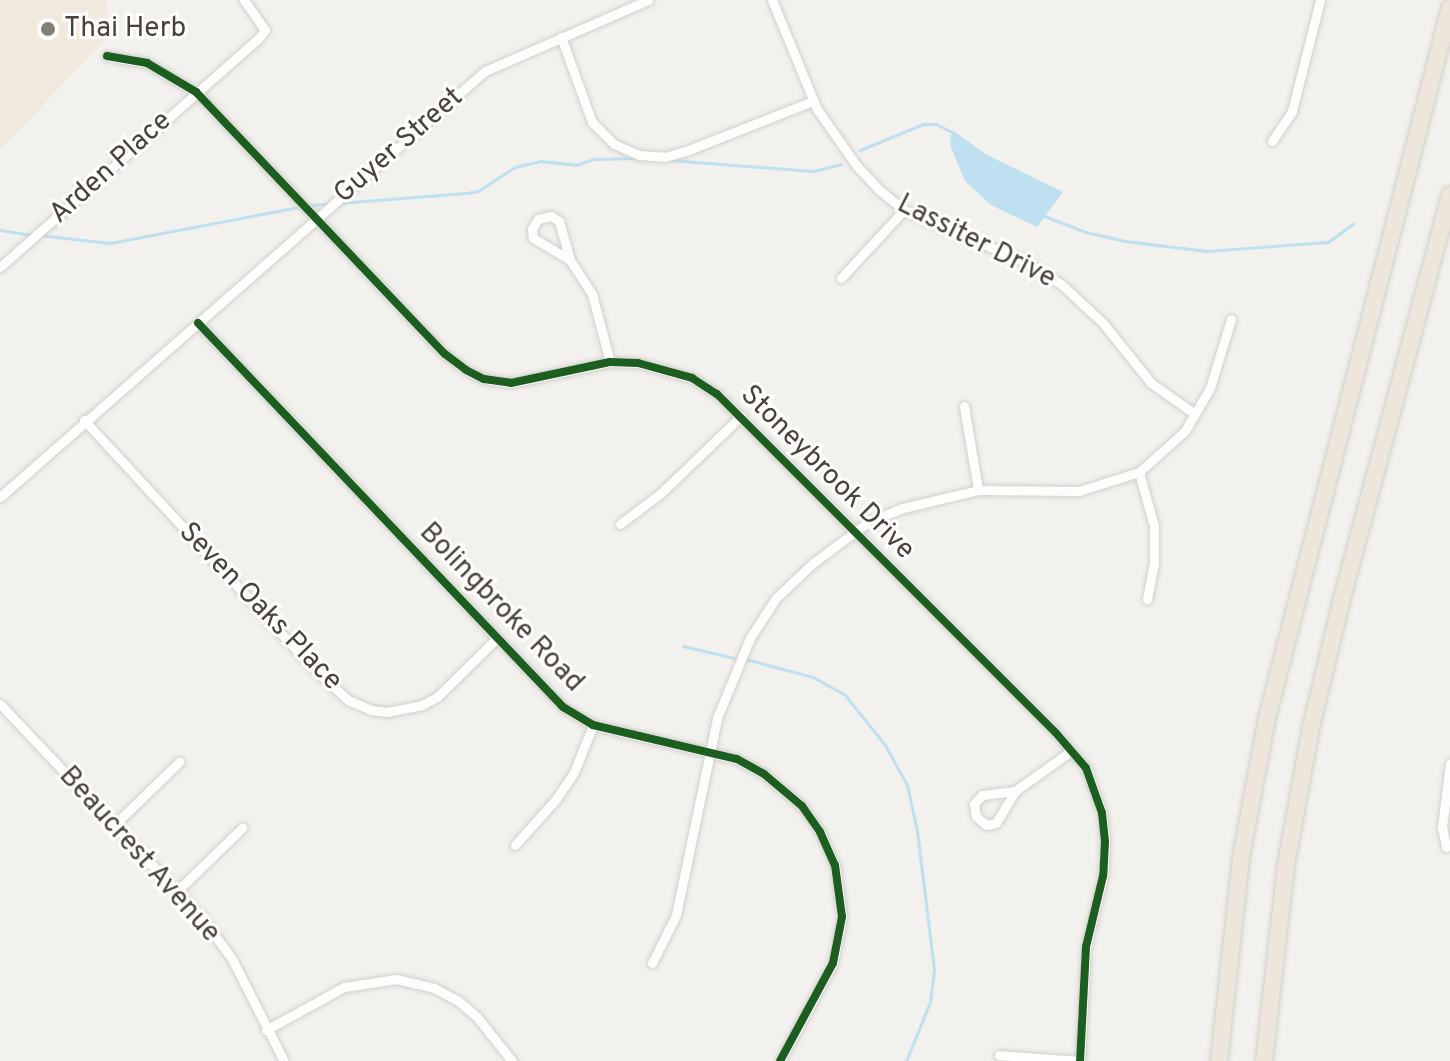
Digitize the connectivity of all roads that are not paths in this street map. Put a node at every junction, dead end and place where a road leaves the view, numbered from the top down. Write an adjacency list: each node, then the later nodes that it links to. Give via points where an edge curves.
1 (244, 0): 8 (street, Arden Place, via 265,30)
2 (648, 0): 6 (street, Guyer Street)
3 (772, 0): 9 (street, Lassiter Drive)
4 (1320, 0): 10 (street, via 1292,111)
5 (1450, 8): 50 (highway, via 1279,662 1241,857)
6 (561, 37): 9 (street, via 592,122 614,144 639,155 665,157 686,151); 13 (street, Guyer Street, via 485,71)
7 (107, 56): 8 (street, Stoneybrook Drive, via 147,63)
8 (196, 92): 13 (street, Stoneybrook Drive); 15 (street, Arden Place)
9 (813, 101): 12 (street, Lassiter Drive, via 856,165)
10 (1272, 141)
11 (1450, 195): 51 (highway, via 1311,727 1284,878)
12 (904, 210): 16 (street); 21 (street, Lassiter Drive, via 1023,261 1061,284 1103,323 1151,383)
13 (316, 217): 18 (street, Guyer Street); 19 (street, Stoneybrook Drive, via 445,354 484,379 511,383)
14 (570, 260): 14 (street, via 533,238 538,219 551,216 559,221); 19 (street, via 592,294)
15 (0, 267)
16 (841, 278)
17 (1231, 319): 21 (street, via 1210,388)
18 (198, 323): 23 (street, Guyer Street); 30 (street, Bolingbroke Road)
19 (610, 362): 22 (street, Stoneybrook Drive, via 663,367 692,378)
20 (964, 406): 25 (street)
21 (1195, 414): 24 (street, via 1170,448)
22 (741, 416): 27 (street, via 661,493); 28 (street, Stoneybrook Drive)
23 (84, 420): 26 (street, Guyer Street); 30 (street, Seven Oaks Place, via 348,700 387,712 422,705 437,697)
24 (1139, 472): 25 (street, via 1079,491); 29 (street, via 1154,526)
25 (978, 490): 28 (street, via 903,508)
26 (0, 497)
27 (620, 524)
28 (856, 532): 33 (street, Stoneybrook Drive); 34 (street, via 776,598 731,681)
29 (1147, 599)
30 (496, 639): 32 (street, Bolingbroke Road, via 563,707)
31 (0, 704): 38 (street, Beaucrest Avenue)
32 (593, 725): 34 (street, Bolingbroke Road); 40 (street, via 574,772)
33 (1071, 751): 37 (street); 49 (street, Stoneybrook Drive, via 1095,788 1105,842 1103,876 1086,947)
34 (710, 753): 43 (street, via 676,915); 48 (street, Bolingbroke Road, via 737,759 764,774 802,806 820,832 840,882 838,946)
35 (179, 762): 38 (street)
36 (1450, 764): 41 (street, via 1442,827)
37 (1015, 791): 37 (street, via 994,824 976,816 979,797)
38 (114, 825): 42 (street, Beaucrest Avenue)
39 (242, 828): 42 (street)
40 (515, 845)
41 (1446, 847)
42 (177, 891): 44 (street, Beaucrest Avenue, via 232,959)
43 (652, 963)
44 (266, 1030): 46 (street, Beaucrest Avenue); 47 (street, via 344,987 396,979 457,1000)
45 (999, 1055): 49 (street)
46 (284, 1061)
47 (512, 1061)
48 (780, 1061)
49 (1080, 1061)
50 (1219, 1061)
51 (1264, 1061)

